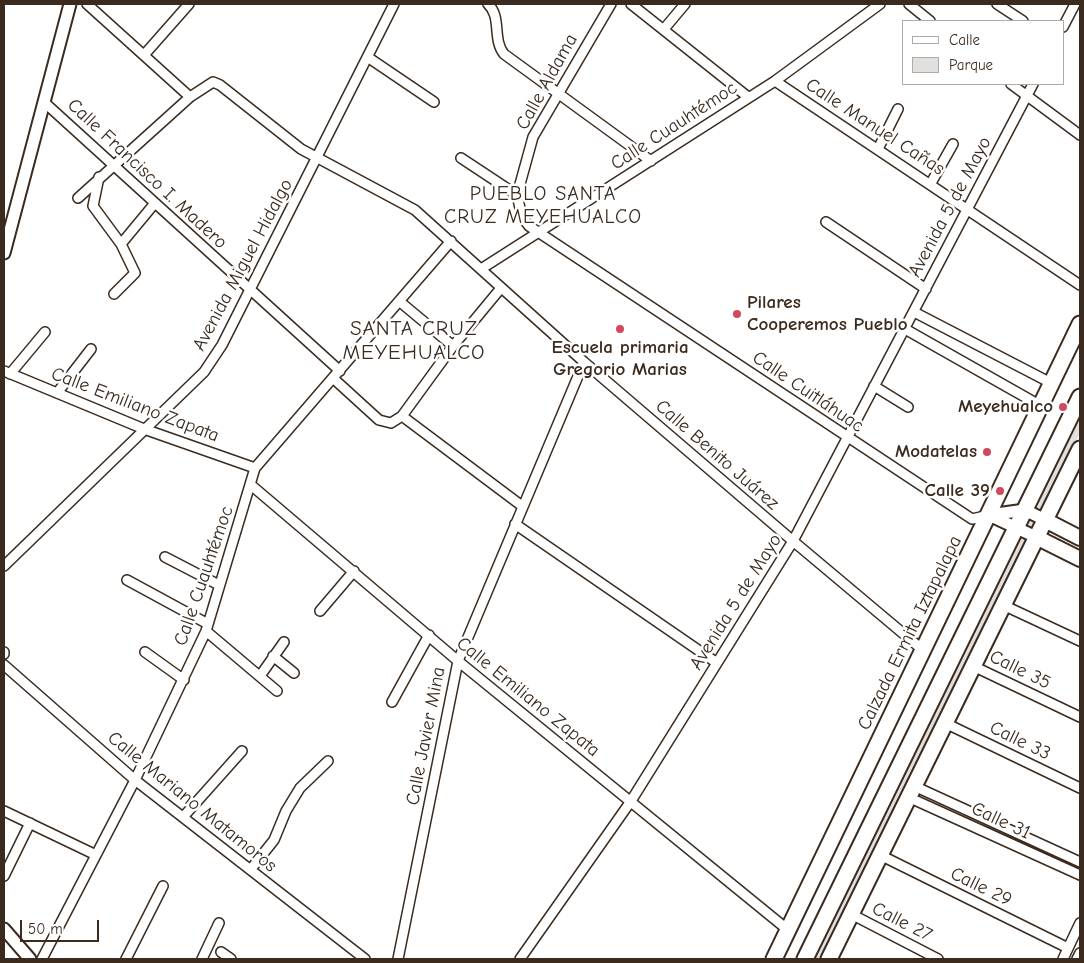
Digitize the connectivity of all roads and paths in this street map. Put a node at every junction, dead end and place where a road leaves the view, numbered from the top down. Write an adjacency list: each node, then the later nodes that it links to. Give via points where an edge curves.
1 (70, 4): 26 (street)
2 (87, 4): 17 (street)
3 (189, 4): 17 (street)
4 (394, 4): 18 (street, Avenida Miguel Hidalgo)
5 (488, 4): 22 (street, via 495,16 498,47)
6 (611, 4): 22 (street, Calle Aldama)
7 (631, 4): 16 (street)
8 (686, 4): 16 (street)
9 (880, 4): 19 (street, Calle Cuauhtémoc)
10 (909, 4): 13 (street)
11 (997, 4): 14 (street)
12 (1075, 4): 15 (street)
13 (929, 20)
14 (1021, 20)
15 (1064, 25)
16 (664, 29): 25 (street)
17 (144, 55): 24 (street)
18 (368, 58): 27 (street); 33 (street, Avenida Miguel Hidalgo)
19 (775, 81): 25 (street, Calle Cuauhtémoc); 31 (street, Calle Manuel Cañas)
20 (1012, 85): 23 (street)
21 (1032, 85): 23 (street, Avenida 5 de Mayo)
22 (557, 92): 34 (street); 38 (street, Calle Aldama, via 533,137)
23 (1027, 96): 29 (street); 41 (street, Avenida 5 de Mayo)
24 (190, 97): 33 (street, Calle Benito Juárez, via 213,82 220,85); 35 (street)
25 (748, 97): 34 (street, Calle Cuauhtémoc)
26 (44, 102): 35 (street, Calle Francisco I. Madero); 46 (street)
27 (434, 102)
28 (898, 109): 31 (street)
29 (1080, 135)
30 (953, 144): 37 (street)
31 (878, 149): 37 (street, Calle Manuel Cañas)
32 (461, 158): 38 (street)
33 (318, 159): 44 (street, Calle Benito Juárez, via 415,210); 51 (street, Avenida Miguel Hidalgo)
34 (651, 161): 43 (street, Calle Cuauhtémoc)
35 (116, 166): 36 (street); 40 (street, Calle Francisco I. Madero)
36 (100, 177): 39 (street); 45 (street, via 94,206)
37 (931, 183): 41 (street, Calle Manuel Cañas)
38 (517, 195): 43 (street, via 522,217)
39 (78, 198)
40 (155, 203): 45 (street); 51 (street, Calle Francisco I. Madero)
41 (968, 209): 48 (street, Calle Manuel Cañas); 50 (street, Avenida 5 de Mayo)
42 (826, 222): 50 (street)
43 (538, 231): 47 (street, Calle Cuauhtémoc); 72 (street, Calle Cuitláhuac)
44 (451, 241): 47 (street, Calle Benito Juárez); 53 (street, Calle Cuauhtémoc)
45 (121, 244): 52 (street, via 135,273)
46 (4, 253)
47 (481, 268): 49 (street, Calle Benito Juárez)
48 (1080, 285)
49 (501, 288): 58 (street); 60 (street, Calle Benito Juárez)
50 (926, 289): 54 (street, Avenida 5 de Mayo)
51 (250, 291): 61 (street, Calle Francisco I. Madero); 71 (street, Avenida Miguel Hidalgo, via 204,372)
52 (114, 294)
53 (399, 301): 58 (street); 61 (street, Calle Cuauhtémoc)
54 (914, 312): 56 (street, Avenida 5 de Mayo); 64 (street)
55 (1080, 324): 64 (main road, Calzada Ermita Iztapalapa)
56 (905, 329): 65 (street, Avenida 5 de Mayo); 68 (street)
57 (45, 332): 62 (street)
58 (453, 346): 70 (street)
59 (91, 349): 66 (street)
60 (584, 362): 76 (street, Calle Javier Mina); 84 (street, Calle Benito Juárez)
61 (340, 371): 63 (street, Calle Cuauhtémoc)
62 (7, 372): 66 (street, Calle Emiliano Zapata)
63 (334, 379): 70 (street, via 379,420 391,423); 74 (street, Calle Cuauhtémoc)
64 (1052, 383): 68 (main road, Calzada Ermita Iztapalapa)
65 (874, 386): 69 (street); 72 (street, Avenida 5 de Mayo)
66 (57, 393): 71 (street, Calle Emiliano Zapata)
67 (1080, 397): 77 (main road)
68 (1041, 406): 78 (main road, Calzada Ermita Iztapalapa)
69 (908, 407)
70 (402, 416): 76 (street)
71 (144, 429): 74 (street, Calle Emiliano Zapata); 87 (street, Avenida Miguel Hidalgo)
72 (847, 438): 78 (street, Calle Cuitláhuac, via 972,519); 84 (street, Avenida 5 de Mayo)
73 (1078, 457): 79 (main road)
74 (255, 468): 75 (street, Calle Cuauhtémoc)
75 (251, 485): 88 (street, Calle Emiliano Zapata); 90 (street, Calle Cuauhtémoc)
76 (522, 506): 80 (street, Calle Javier Mina)
77 (1025, 510): 78 (street); 79 (street); 81 (main road)
78 (989, 515): 81 (street); 97 (main road, Calzada Ermita Iztapalapa)
79 (1044, 520): 82 (main road); 83 (main road)
80 (514, 524): 100 (street, Calle Javier Mina); 101 (street)
81 (1017, 528): 82 (street); 144 (main road)
82 (1036, 537): 86 (main road); 91 (main road)
83 (1080, 538)
84 (792, 541): 97 (street, Calle Benito Juárez); 101 (street, Avenida 5 de Mayo)
85 (165, 557): 90 (street)
86 (1080, 559)
87 (4, 566)
88 (354, 571): 92 (street); 94 (street, Calle Emiliano Zapata)
89 (127, 580): 93 (street)
90 (219, 585): 93 (street, Calle Cuauhtémoc)
91 (1003, 605): 96 (street); 103 (main road)
92 (320, 611)
93 (207, 628): 105 (street); 106 (street, Calle Cuauhtémoc)
94 (428, 635): 100 (street, Calle Emiliano Zapata); 108 (street)
95 (284, 642): 99 (street)
96 (1080, 642)
97 (924, 650): 131 (main road, Calzada Ermita Iztapalapa)
98 (145, 652): 106 (street)
99 (273, 656): 104 (street); 105 (street)
100 (458, 661): 116 (street, Calle Emiliano Zapata); 141 (street, Calle Javier Mina)
101 (717, 663): 116 (street, Avenida 5 de Mayo)
102 (4, 665): 113 (street, Calle Mariano Matamoros)
103 (973, 666): 109 (street, Calle 35); 110 (main road)
104 (294, 673)
105 (260, 676): 107 (street)
106 (184, 680): 113 (street, Calle Cuauhtémoc)
107 (277, 691)
108 (392, 702)
109 (1080, 717)
110 (945, 723): 114 (street, Calle 33); 115 (main road)
111 (242, 751): 118 (street)
112 (328, 761): 123 (street, via 300,788 274,840)
113 (135, 780): 118 (street, Calle Mariano Matamoros); 121 (street, Calle Cuauhtémoc)
114 (1080, 788)
115 (911, 791): 120 (main road); 122 (street, Calle 31); 124 (street, Calle 31)
116 (631, 801): 131 (street, Calle Emiliano Zapata); 142 (street, Avenida 5 de Mayo)
117 (4, 811): 119 (street)
118 (184, 816): 123 (street, Calle Mariano Matamoros)
119 (30, 823): 121 (street); 125 (street)
120 (880, 855): 127 (main road); 132 (street, Calle 29)
121 (96, 856): 136 (street, Calle Cuauhtémoc)
122 (1080, 862)
123 (251, 869): 140 (street, Calle Mariano Matamoros)
124 (1080, 875)
125 (4, 876)
126 (163, 886): 137 (street)
127 (851, 914): 145 (main road); 146 (street, Calle 27)
128 (219, 923): 138 (street)
129 (1080, 923): 132 (street)
130 (4, 929): 135 (street)
131 (788, 930): 143 (main road, Calzada Ermita Iztapalapa)
132 (1068, 948): 147 (street)
133 (221, 952): 139 (street)
134 (1080, 953): 148 (street)
135 (30, 959)
136 (42, 959)
137 (126, 959)
138 (202, 959)
139 (231, 959)
140 (365, 959)
141 (398, 959)
142 (520, 959)
143 (774, 959)
144 (805, 959)
145 (828, 959)
146 (938, 959)
147 (1063, 959)
148 (1077, 959)

